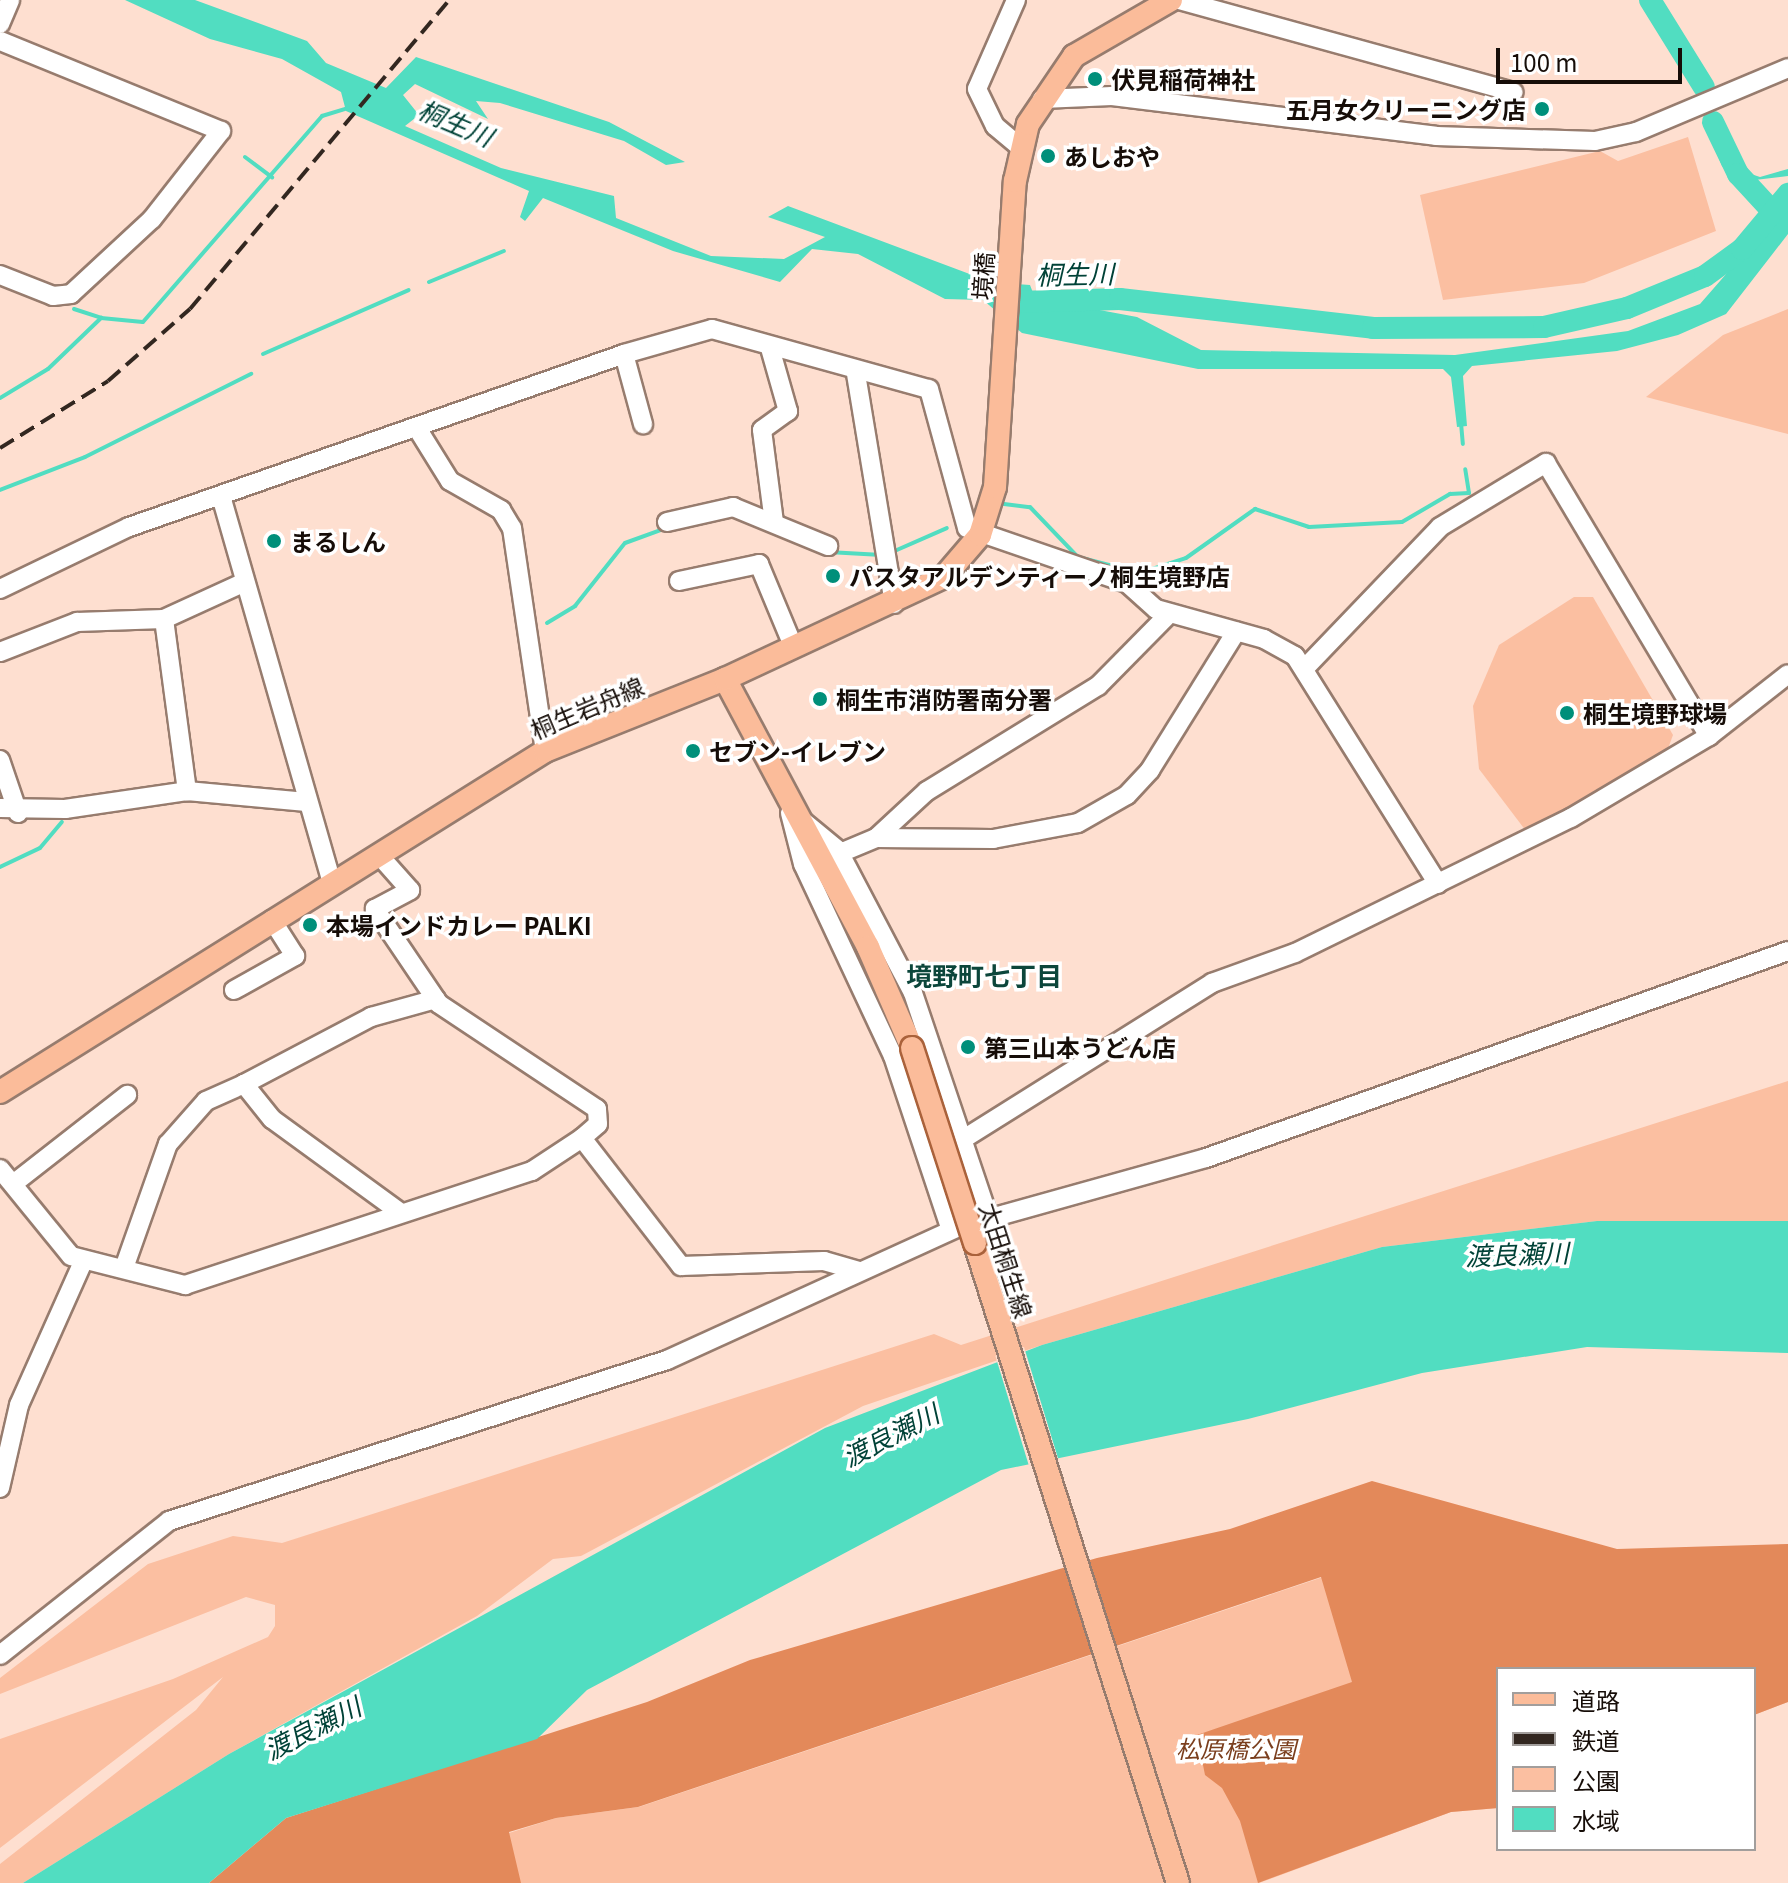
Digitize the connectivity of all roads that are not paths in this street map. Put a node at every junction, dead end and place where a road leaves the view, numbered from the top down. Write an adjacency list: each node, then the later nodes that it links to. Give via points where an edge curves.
1 (1016, 0): 8 (street, via 977,89 995,126)
2 (1171, 0): 7 (main road, via 1074,56)
3 (1179, 0): 6 (street)
4 (1, 41): 9 (street, via 221,131 152,219 71,294 53,296)
5 (1788, 68): 7 (street, via 1744,77 1636,132 1582,142 1436,136 1112,96)
6 (1514, 92)
7 (1042, 99): 8 (main road)
8 (1021, 148): 12 (main road, 境橋)
9 (0, 275)
10 (770, 348): 11 (street, via 705,328); 13 (street); 18 (street, via 788,411 762,430)
11 (624, 354): 14 (street); 15 (street)
12 (1002, 371): 19 (main road, 桐生岩舟線, via 995,487)
13 (856, 374): 19 (street, via 933,394 958,517); 24 (street)
14 (643, 424)
15 (417, 428): 16 (street); 34 (street, via 450,481 501,510 512,528)
16 (221, 496): 22 (street); 23 (street, via 129,527)
17 (667, 522): 18 (street, via 718,506)
18 (774, 522): 20 (street)
19 (980, 535): 24 (main road, 桐生岩舟線, via 944,577); 25 (street, via 1127,583)
20 (828, 546)
21 (679, 581): 28 (street, via 759,564)
22 (245, 582): 26 (street); 37 (street)
23 (0, 589)
24 (894, 604): 28 (main road, 桐生岩舟線)
25 (1169, 614): 27 (street); 39 (street, via 1098,686 950,775)
26 (164, 619): 29 (street, via 77,622); 36 (street)
27 (1236, 632): 30 (street, via 1283,647); 39 (street, via 1150,770 1127,795 1078,823 993,839)
28 (794, 648): 32 (main road, 桐生岩舟線)
29 (0, 652)
30 (1305, 668): 33 (street, via 1440,527 1546,463); 43 (street)
31 (1788, 674): 33 (street)
32 (725, 679): 34 (main road, 桐生岩舟線); 41 (main road, 太田桐生線, via 790,810)
33 (1709, 736): 43 (street, via 1523,844)
34 (545, 751): 40 (main road, 桐生岩舟線)
35 (0, 760): 38 (street)
36 (187, 791): 37 (street); 38 (street)
37 (306, 802): 42 (street)
38 (9, 810)
39 (876, 838): 41 (street)
40 (378, 854): 42 (main road, 桐生岩舟線); 47 (street, via 410,890 375,909)
41 (822, 861): 52 (street, via 851,873 913,993); 58 (street, via 954,1229); 61 (main road, 太田桐生線, bridge, via 912,1048)
42 (332, 883): 44 (main road, 桐生岩舟線)
43 (1438, 884): 52 (street, via 1295,953 1212,983)
44 (272, 920): 46 (street, via 295,956); 49 (main road, 桐生岩舟線)
45 (1788, 951): 52 (street, via 1206,1158 987,1220)
46 (234, 990)
47 (436, 999): 48 (street, via 371,1017); 51 (street, via 597,1109 598,1124)
48 (244, 1084): 55 (street, via 272,1119); 57 (street, via 206,1101 168,1144)
49 (0, 1092)
50 (127, 1095): 54 (street)
51 (582, 1138): 55 (street, via 532,1171); 58 (street, via 681,1266 824,1261)
52 (965, 1138)
53 (0, 1169): 54 (street)
54 (13, 1184): 56 (street)
55 (401, 1213): 57 (street, via 185,1285)
56 (83, 1262): 57 (street); 59 (street, via 19,1405)
57 (124, 1268)
58 (860, 1271): 60 (street, via 667,1360 169,1521)
59 (0, 1488)
60 (0, 1655)
61 (1178, 1883)

